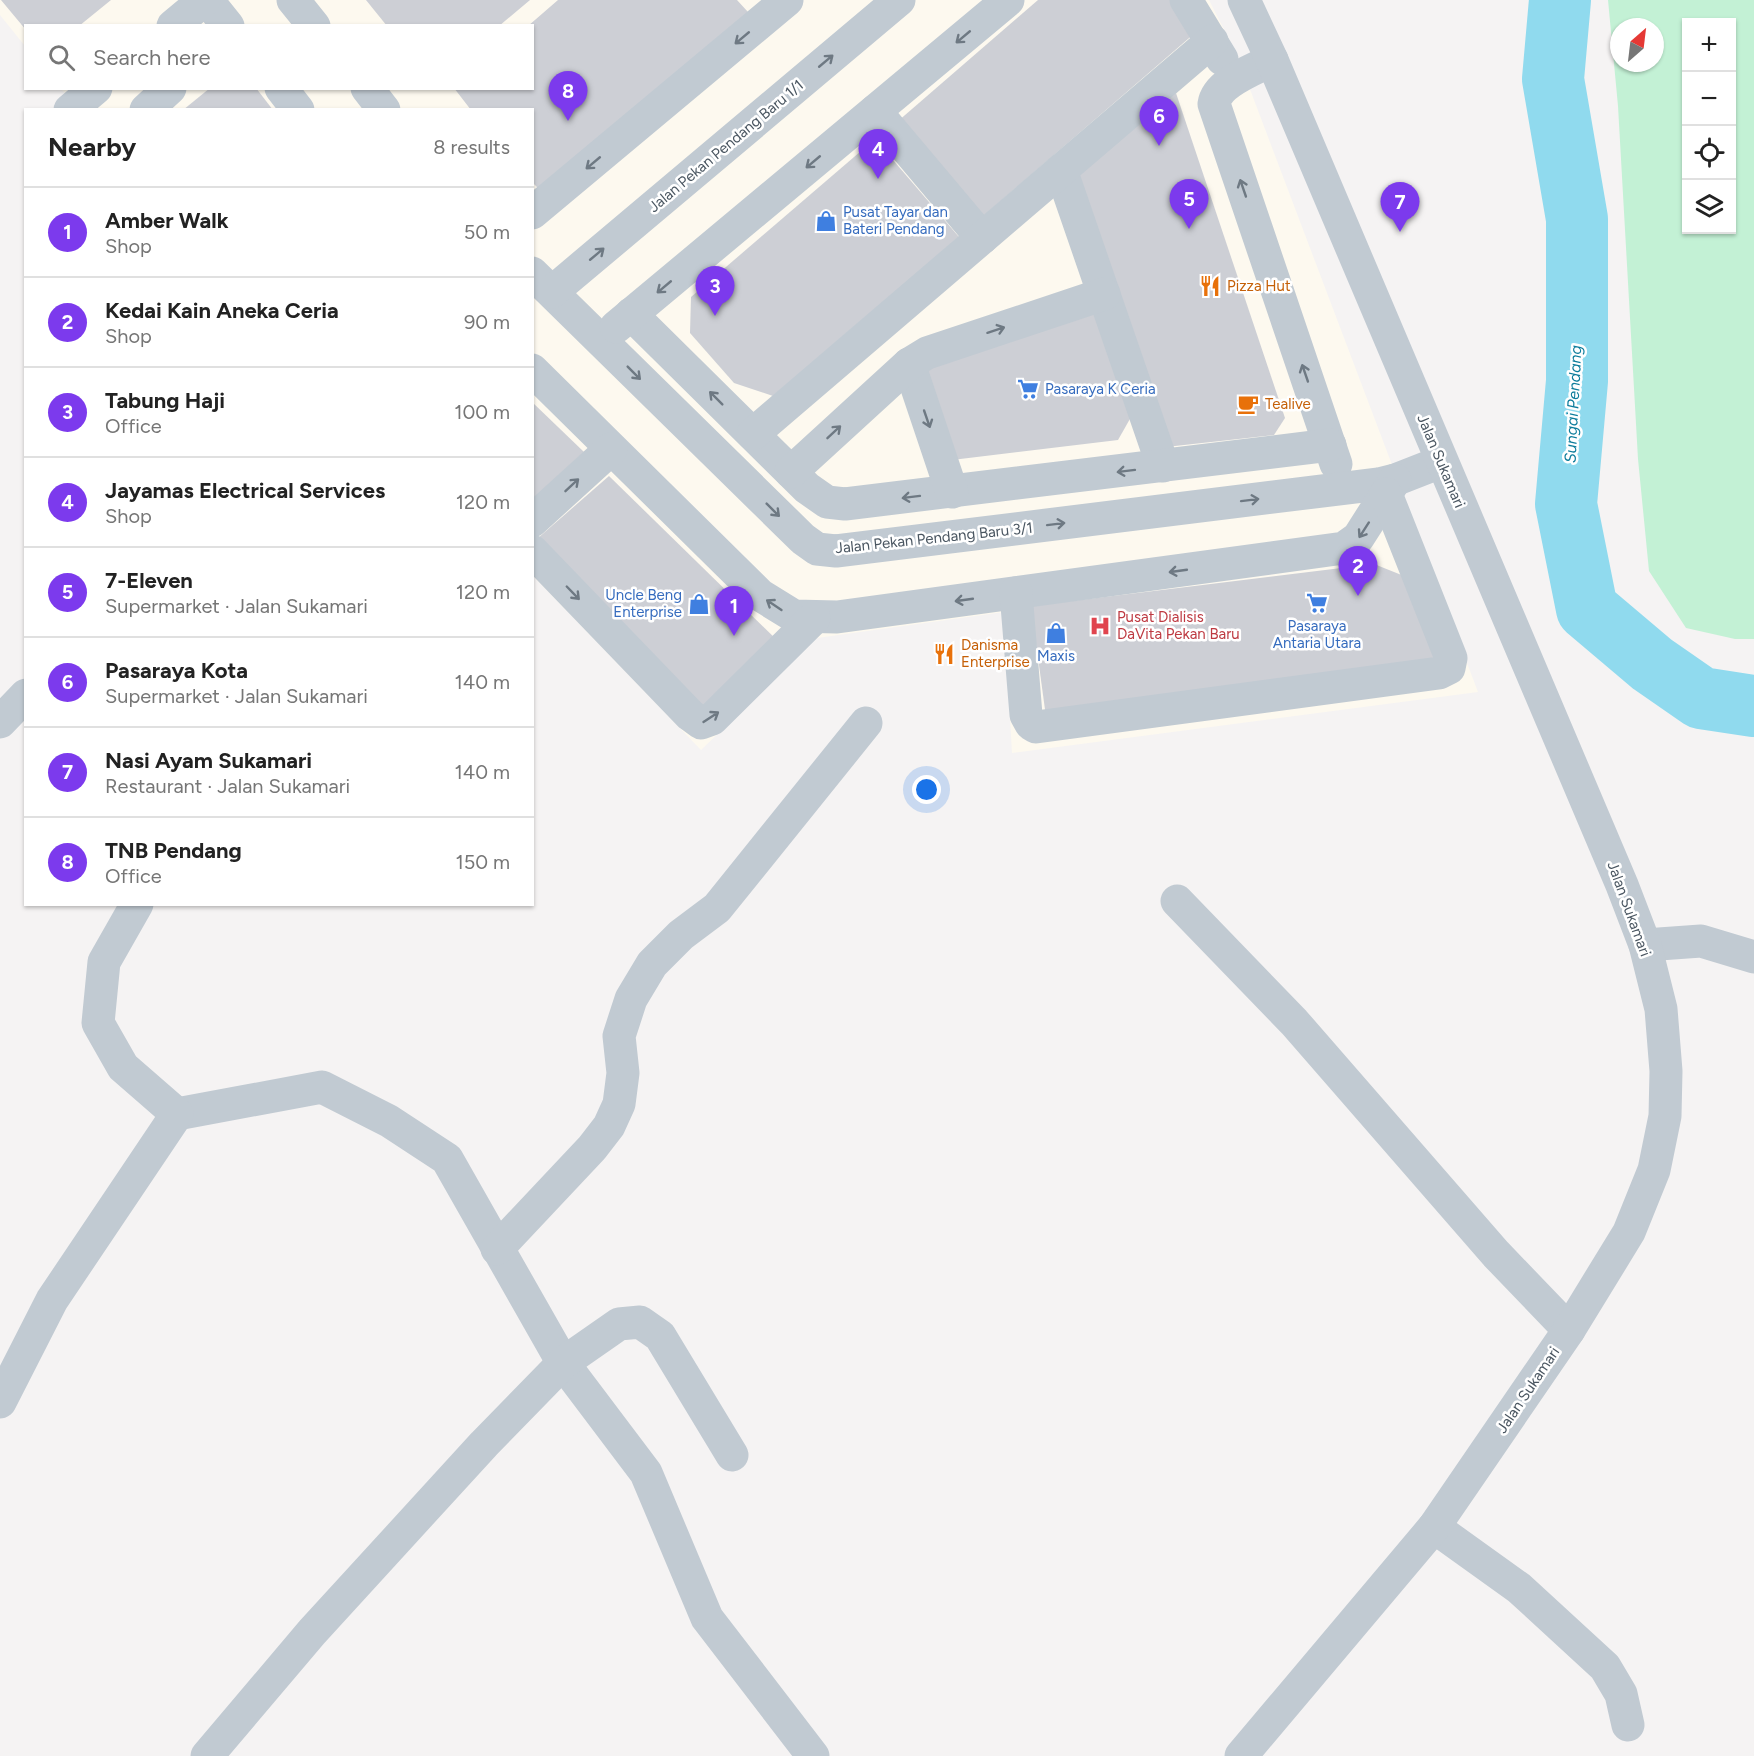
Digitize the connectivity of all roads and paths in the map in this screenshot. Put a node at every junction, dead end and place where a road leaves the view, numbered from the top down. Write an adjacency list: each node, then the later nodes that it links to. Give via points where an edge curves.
1 (206, 0): 8 (street); 9 (street)
2 (293, 0): 10 (street)
3 (899, 0): 26 (street, Jalan Pekan Pendang Baru 1/1, one-way to 3)
4 (1008, 0): 22 (street, one-way to 22)
5 (1186, 0): 11 (street)
6 (1244, 0): 12 (street, Jalan Sukamari)
7 (776, 4): 24 (street, one-way to 24)
8 (176, 24)
9 (226, 24)
10 (312, 24)
11 (1212, 41): 13 (street); 23 (street)
12 (1272, 60): 13 (street); 35 (street, Jalan Sukamari)
13 (1234, 81): 33 (street, one-way to 13, via 1214,104 1215,96)
14 (94, 90): 18 (street)
15 (168, 90): 19 (street)
16 (282, 90): 20 (street)
17 (369, 90): 21 (street)
18 (72, 108)
19 (148, 108)
20 (296, 108)
21 (382, 108)
22 (875, 111): 25 (street); 28 (street, one-way to 28)
23 (1061, 170): 25 (street); 27 (street)
24 (534, 211)
25 (982, 238): 32 (street)
26 (542, 282): 29 (street, Jalan Pekan Pendang Baru 3/1)
27 (1104, 294): 30 (street, one-way to 27, via 927,353); 36 (street)
28 (631, 314): 29 (street); 32 (street, one-way to 28)
29 (600, 340): 39 (street, Jalan Pekan Pendang Baru 3/1, one-way to 39, via 817,549 836,551)
30 (909, 364): 37 (street, one-way to 30); 40 (street, one-way to 40)
31 (534, 372): 34 (street)
32 (753, 434): 37 (street)
33 (1330, 445): 36 (street); 39 (street)
34 (611, 448): 41 (street, one-way to 34); 44 (street, one-way to 34, via 794,616 760,595)
35 (1441, 462): 38 (street, Jalan Pekan Pendang Baru 3/1); 50 (street, Jalan Sukamari)
36 (1163, 466): 40 (street, one-way to 40)
37 (791, 472): 40 (street, one-way to 37, via 845,504 827,502)
38 (1391, 487): 39 (street, Jalan Pekan Pendang Baru 3/1); 43 (street, one-way to 43, via 1358,538 1344,548); 43 (street, via 1451,658 1449,668 1440,673 1036,727 1026,715)
39 (1344, 488)
40 (952, 492)
41 (534, 519)
42 (534, 553): 44 (street, one-way to 44, via 701,723 712,718)
43 (1016, 593): 44 (street, one-way to 44)
44 (814, 618)
45 (24, 697): 46 (street)
46 (0, 722)
47 (866, 723): 53 (street, via 717,908 681,935 652,964 631,999 619,1035 623,1073 619,1104 609,1126)
48 (1177, 901): 54 (street, via 1294,1022 1496,1254)
49 (136, 906): 52 (street, via 104,962 98,1023 123,1067)
50 (1644, 945): 51 (street, via 1701,940); 54 (street, Jalan Sukamari, via 1661,1010 1665,1116 1654,1170 1629,1232)
51 (1754, 957)
52 (177, 1114): 53 (street, via 322,1087 389,1121 447,1159); 56 (street, via 52,1300)
53 (497, 1249): 55 (street)
54 (1569, 1330): 58 (street, Jalan Sukamari)
55 (563, 1363): 57 (street, via 619,1324 640,1322 660,1336); 60 (street, via 429,1501); 61 (street, via 646,1473 708,1617)
56 (0, 1402)
57 (732, 1455)
58 (1434, 1527): 59 (street, via 1519,1588 1605,1667 1621,1694); 62 (street, Jalan Sukamari)
59 (1628, 1725)
60 (207, 1756)
61 (813, 1756)
62 (1241, 1756)

